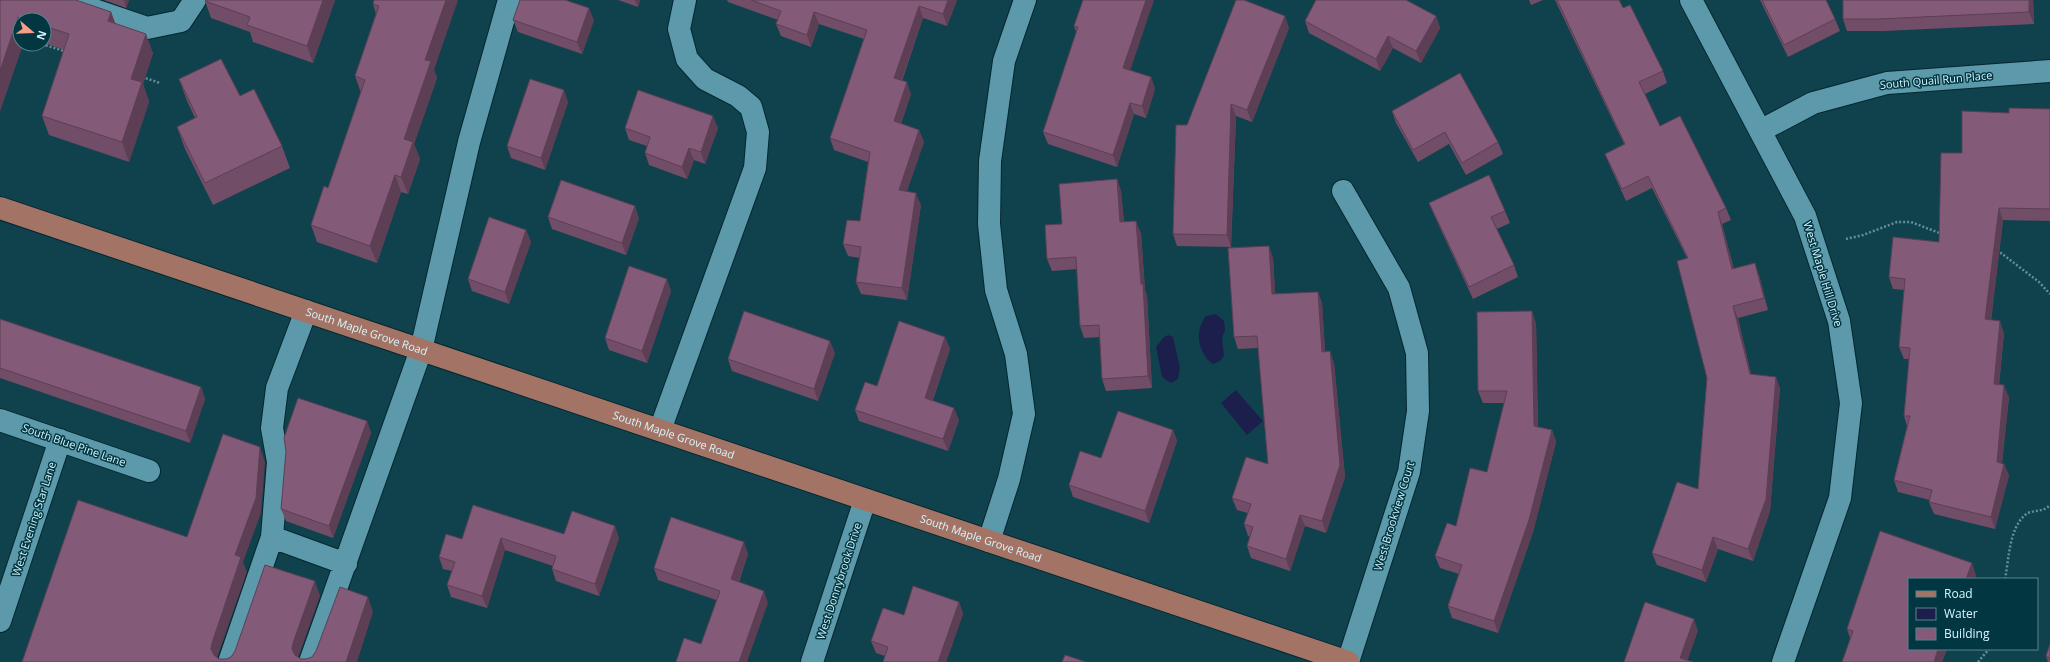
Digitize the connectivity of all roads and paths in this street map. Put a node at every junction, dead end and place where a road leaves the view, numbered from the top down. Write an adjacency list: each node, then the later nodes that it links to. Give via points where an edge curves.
1 (65, 0): 2 (street, via 147,28 181,21)
2 (195, 0)
3 (509, 0): 20 (street, via 469,142)
4 (685, 0): 22 (street, via 679,29 687,59 705,80 738,96 751,108 758,132 755,168)
5 (1025, 0): 28 (street, via 1004,61 990,161 989,224 996,290 1016,354 1024,414 1009,479)
6 (1691, 0): 12 (street, West Maple Hill Drive)
7 (52, 47): 8 (path)
8 (72, 54)
9 (2050, 71): 12 (street, South Quail Run Place, via 1887,83 1813,103)
10 (138, 76): 11 (path)
11 (160, 83)
12 (1760, 131): 37 (street, West Maple Hill Drive, via 1805,216 1840,321 1851,403 1840,498)
13 (1342, 191): 36 (street, West Brookview Court, via 1399,288 1417,353 1418,411 1409,472)
14 (0, 208): 19 (main road, South Maple Grove Road)
15 (1946, 234): 16 (path, via 1911,222 1897,222 1863,235)
16 (1846, 238)
17 (1996, 249): 18 (path, via 2039,282)
18 (2050, 294)
19 (306, 311): 20 (main road, South Maple Grove Road); 27 (street, via 278,388 272,428 278,462)
20 (421, 350): 22 (main road, South Maple Grove Road); 29 (street)
21 (0, 420): 23 (street, South Blue Pine Lane)
22 (660, 430): 25 (main road, South Maple Grove Road)
23 (60, 440): 24 (street, South Blue Pine Lane); 31 (street, West Evening Star Lane)
24 (149, 471)
25 (865, 500): 28 (main road, South Maple Grove Road); 35 (street, West Donnybrook Drive)
26 (2050, 505): 30 (path, via 2046,510 2026,514 2015,527)
27 (272, 537): 29 (street); 33 (street)
28 (989, 540): 36 (main road, South Maple Grove Road)
29 (346, 564): 34 (street)
30 (2005, 578)
31 (0, 621)
32 (1987, 650): 38 (path)
33 (230, 662)
34 (310, 662)
35 (812, 662)
36 (1348, 662)
37 (1783, 662)
38 (1978, 662)

